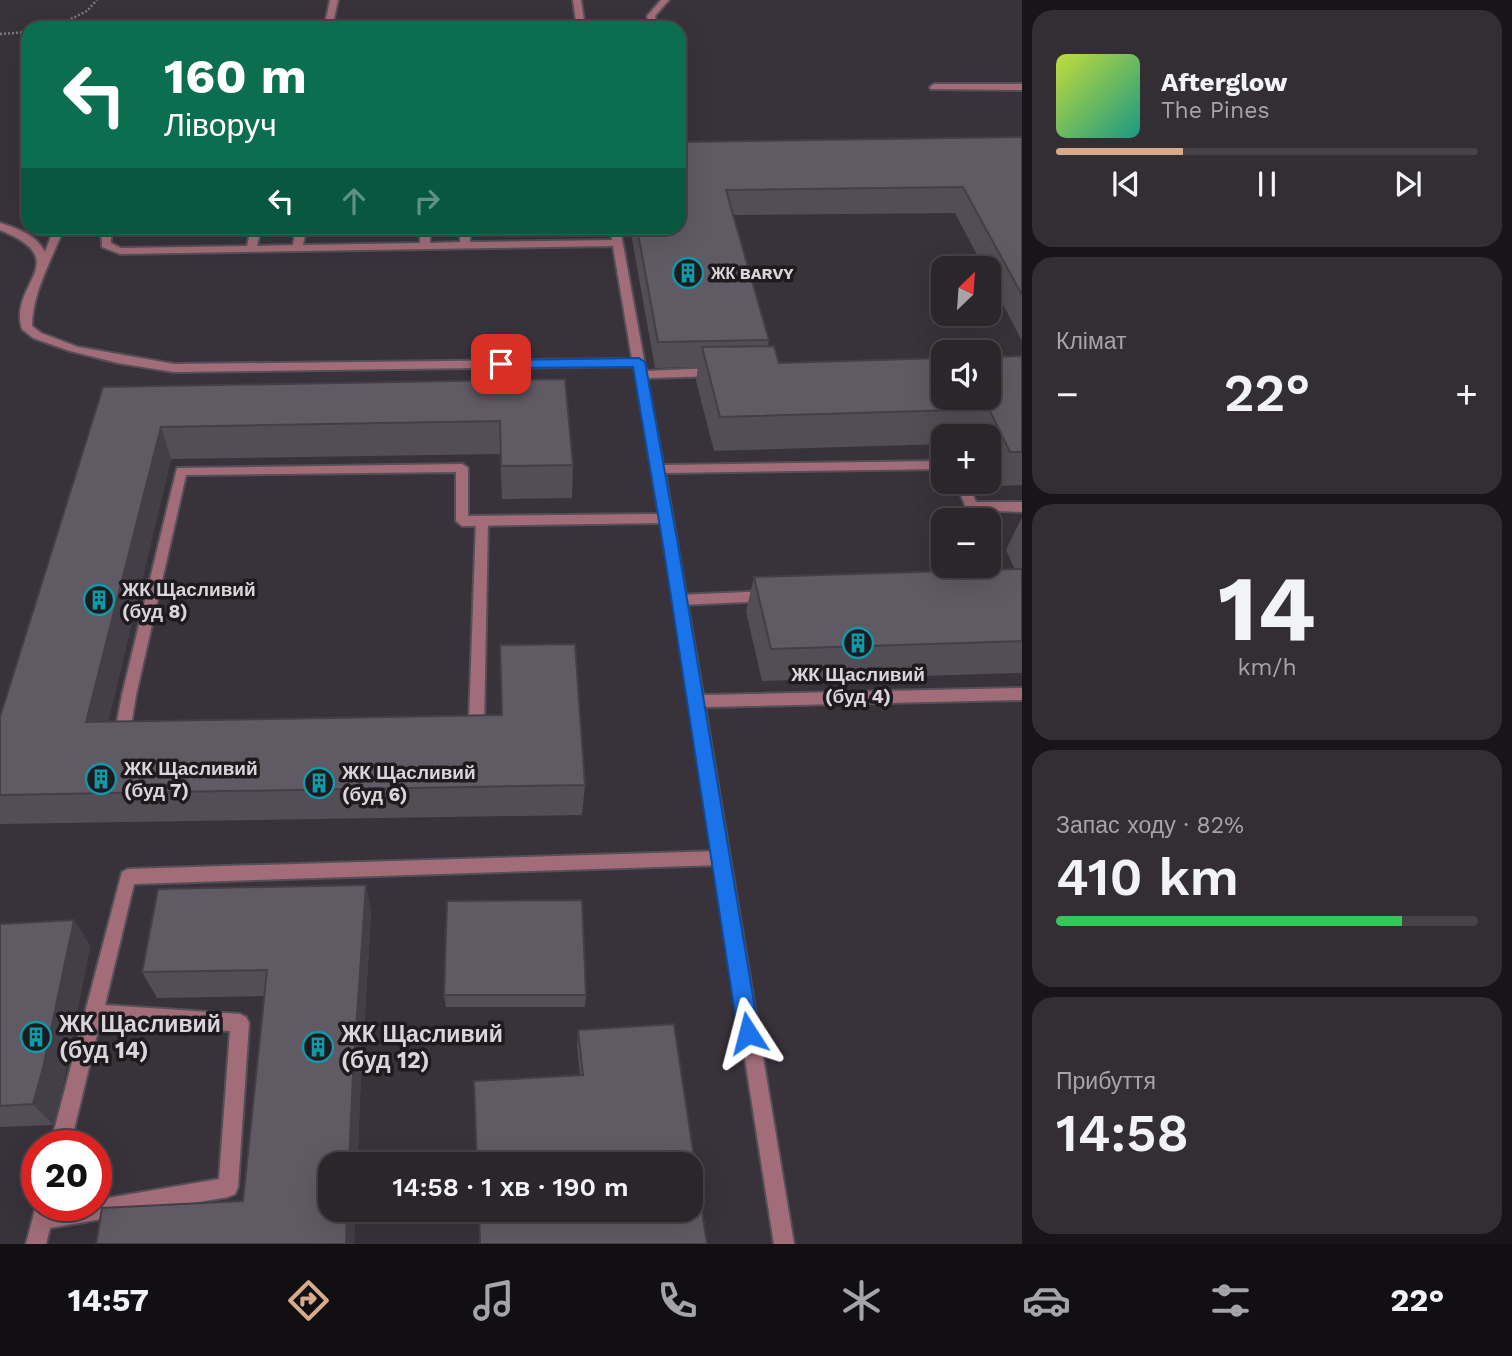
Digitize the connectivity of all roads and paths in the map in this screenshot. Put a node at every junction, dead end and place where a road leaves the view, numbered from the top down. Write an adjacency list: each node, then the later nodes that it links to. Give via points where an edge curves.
1 (97, 0): 5 (path)
2 (334, 0): 6 (street)
3 (577, 0): 7 (street)
4 (664, 0): 8 (street, via 651,16)
5 (67, 21)
6 (330, 21)
7 (580, 21)
8 (652, 21)
9 (21, 32): 10 (path)
10 (0, 34)
11 (934, 87): 12 (street)
12 (1022, 87)
13 (0, 226): 14 (street)
14 (21, 234)
15 (23, 235): 27 (street, via 40,251)
16 (57, 235): 27 (street)
17 (106, 235): 26 (street, via 106,245 120,251)
18 (254, 235): 26 (street)
19 (300, 235): 25 (street)
20 (425, 235): 23 (street)
21 (465, 235): 24 (street)
22 (617, 235): 24 (street); 28 (street)
23 (425, 247): 24 (street); 25 (street)
24 (465, 247)
25 (297, 249): 26 (street)
26 (251, 250)
27 (43, 268): 28 (street, via 24,317 32,334 158,366)
28 (639, 368): 29 (street); 31 (street)
29 (724, 372)
30 (931, 465): 31 (street)
31 (657, 469): 34 (street)
32 (1022, 507): 33 (street)
33 (1001, 510)
34 (666, 518): 35 (street); 39 (street)
35 (482, 521): 42 (street, via 476,726); 43 (street, via 462,521 462,468 181,471 123,732)
36 (995, 578): 37 (street, via 998,587)
37 (984, 588)
38 (776, 596): 39 (street)
39 (679, 600): 41 (street)
40 (1022, 694): 41 (street)
41 (695, 701): 44 (street)
42 (449, 726)
43 (150, 732)
44 (720, 858): 45 (street, via 128,877); 50 (street)
45 (94, 1013): 46 (street); 47 (street, via 240,1023 228,1187)
46 (64, 1130)
47 (112, 1203)
48 (42, 1221): 49 (street)
49 (36, 1244)
50 (784, 1244)

